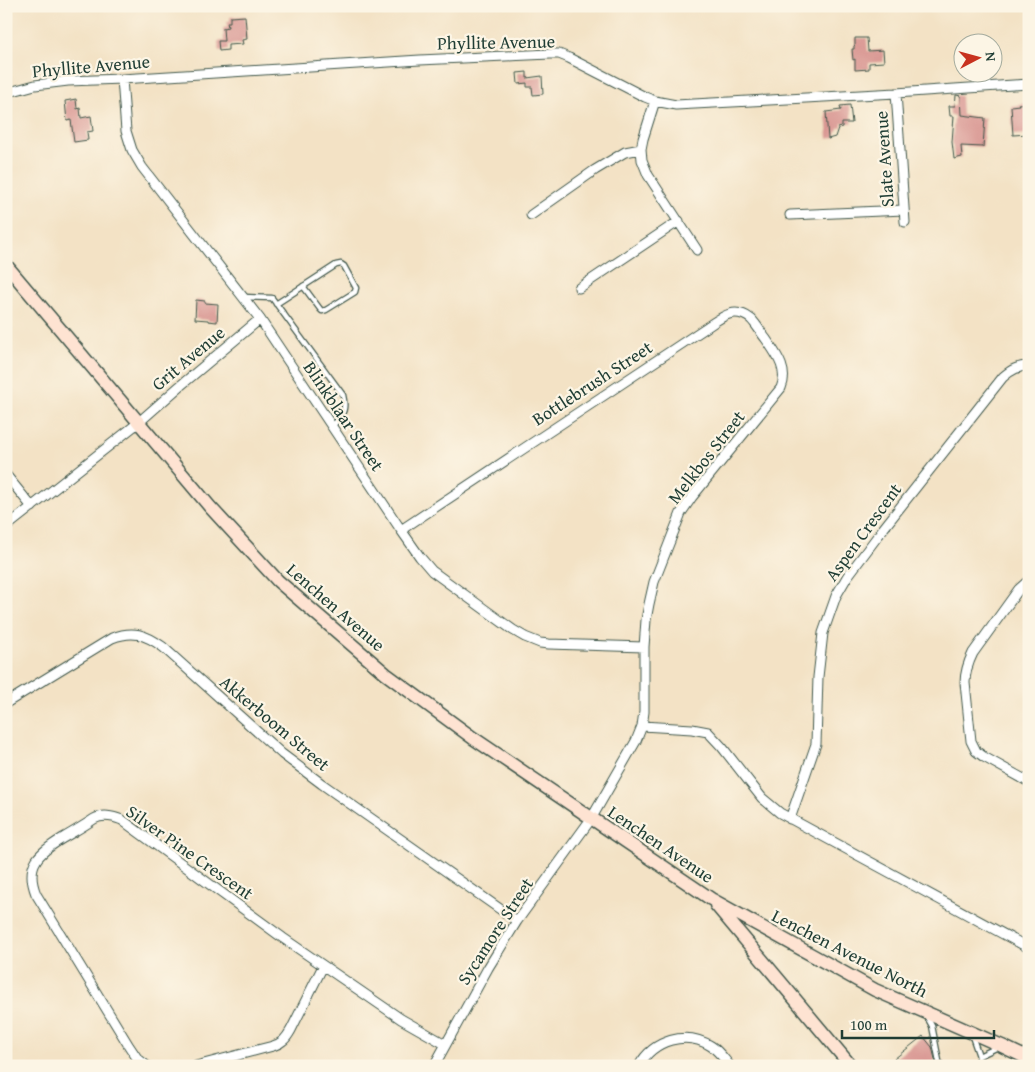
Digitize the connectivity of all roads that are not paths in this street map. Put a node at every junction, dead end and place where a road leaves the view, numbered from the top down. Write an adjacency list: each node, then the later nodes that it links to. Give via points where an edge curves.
1 (122, 79): 3 (street, Phyllite Avenue, via 68,81); 5 (street, Phyllite Avenue, via 559,54); 16 (street, Blinkblaar Street, via 126,131 132,150)
2 (1029, 84): 4 (street, Phyllite Avenue)
3 (13, 91)
4 (896, 93): 5 (street, Phyllite Avenue, via 676,106); 7 (street, Slate Avenue)
5 (656, 101): 6 (street)
6 (641, 149): 8 (street, via 625,152); 10 (street, via 646,170)
7 (904, 210): 9 (street); 11 (street, Slate Avenue)
8 (531, 215)
9 (790, 215)
10 (679, 221): 12 (street); 15 (street)
11 (905, 222)
12 (697, 250)
13 (6, 265): 21 (main road, Lenchen Avenue)
14 (303, 286): 14 (lane, via 341,264 356,288 322,311); 17 (lane)
15 (579, 288)
16 (242, 297): 17 (lane, via 272,298); 18 (street, Blinkblaar Street)
17 (276, 304): 22 (lane, via 343,394 343,413)
18 (260, 319): 21 (street, Grit Avenue); 22 (street, Blinkblaar Street)
19 (1029, 366): 33 (street, Aspen Crescent, via 1018,367 1002,377 883,529 836,596 824,633 818,677 816,744)
20 (784, 374): 26 (street, Bottlebrush Street, via 778,358 755,323 748,316 728,314); 28 (street, Melkbos Street, via 784,383 777,394 692,496 682,513 654,582)
21 (138, 423): 24 (street, Grit Avenue); 32 (main road, Lenchen Avenue, via 278,581 386,674)
22 (332, 427): 26 (street, Blinkblaar Street)
23 (6, 475): 24 (street)
24 (32, 507): 25 (street, Grit Avenue)
25 (6, 527)
26 (401, 530): 28 (street, Blinkblaar Street, via 432,571 525,637 549,644)
27 (1029, 580): 31 (street, via 973,653 964,683 973,747 984,757)
28 (644, 647): 30 (street, Melkbos Street)
29 (6, 704): 35 (street, Akkerboom Street, via 112,638 135,633 148,637 163,646 282,754)
30 (642, 726): 32 (street, Melkbos Street); 33 (street, via 692,728 708,732 762,798)
31 (1029, 782)
32 (592, 819): 34 (main road, Lenchen Avenue); 35 (street, Sycamore Street)
33 (790, 819): 36 (street)
34 (711, 899): 38 (main road, Lenchen Avenue North, via 875,990); 50 (main road)
35 (517, 921): 40 (street, Sycamore Street)
36 (1029, 948)
37 (323, 966): 40 (street, Silver Pine Crescent); 45 (street, Silver Pine Crescent, via 122,820 110,816 94,819 44,850 34,866 33,886 129,1046); 46 (street, via 285,1040)
38 (924, 1012): 39 (main road, Lenchen Avenue North); 44 (lane, via 932,1026)
39 (971, 1033): 41 (main road, Lenchen Avenue North); 42 (lane)
40 (445, 1044): 47 (street, Sycamore Street)
41 (1002, 1046): 42 (lane); 43 (main road, Lenchen Avenue North)
42 (979, 1056): 51 (lane)
43 (1029, 1059)
44 (939, 1061)
45 (147, 1066)
46 (196, 1066)
47 (434, 1066)
48 (639, 1066): 49 (street, via 658,1046 689,1038 712,1046)
49 (730, 1066)
50 (851, 1066)
51 (975, 1066)

